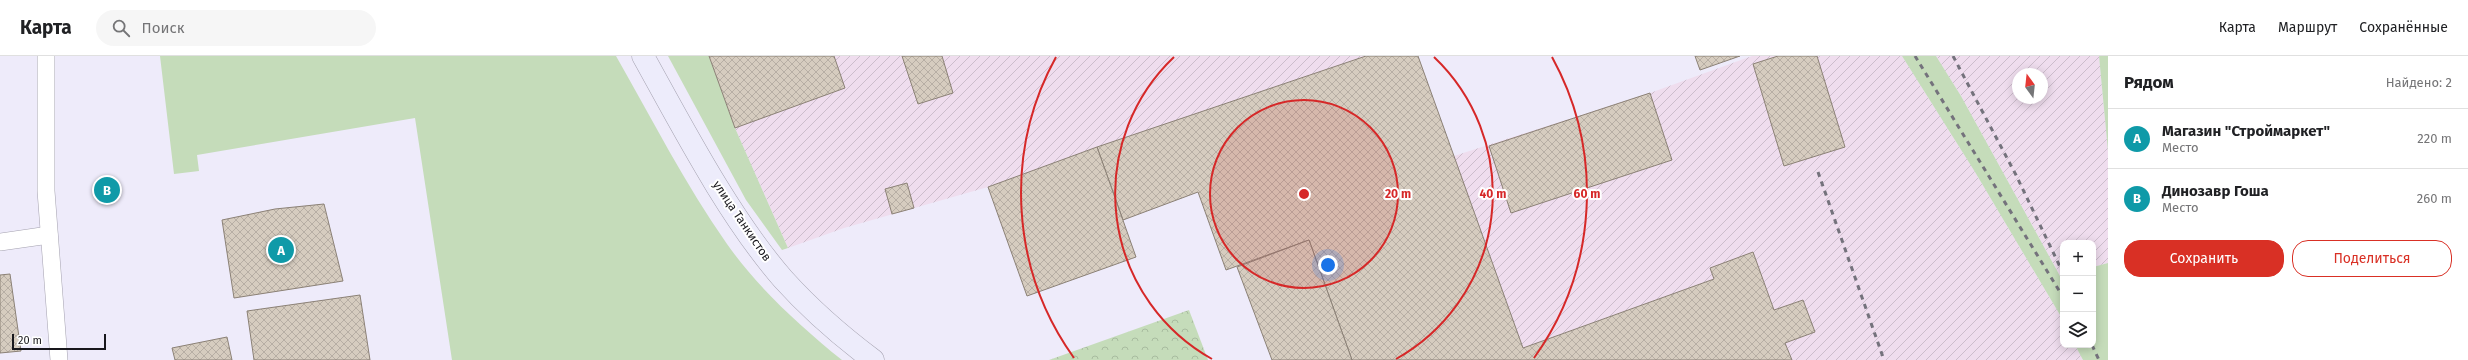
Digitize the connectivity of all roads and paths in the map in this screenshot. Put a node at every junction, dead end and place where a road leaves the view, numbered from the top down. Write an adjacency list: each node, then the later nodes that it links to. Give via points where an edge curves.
1 (46, 56): 3 (lane, via 46,192)
2 (643, 56): 6 (street, улица Танкистов, via 753,240 782,278 815,312)
3 (50, 235): 4 (lane); 5 (lane)
4 (0, 242)
5 (59, 360)
6 (873, 360)

